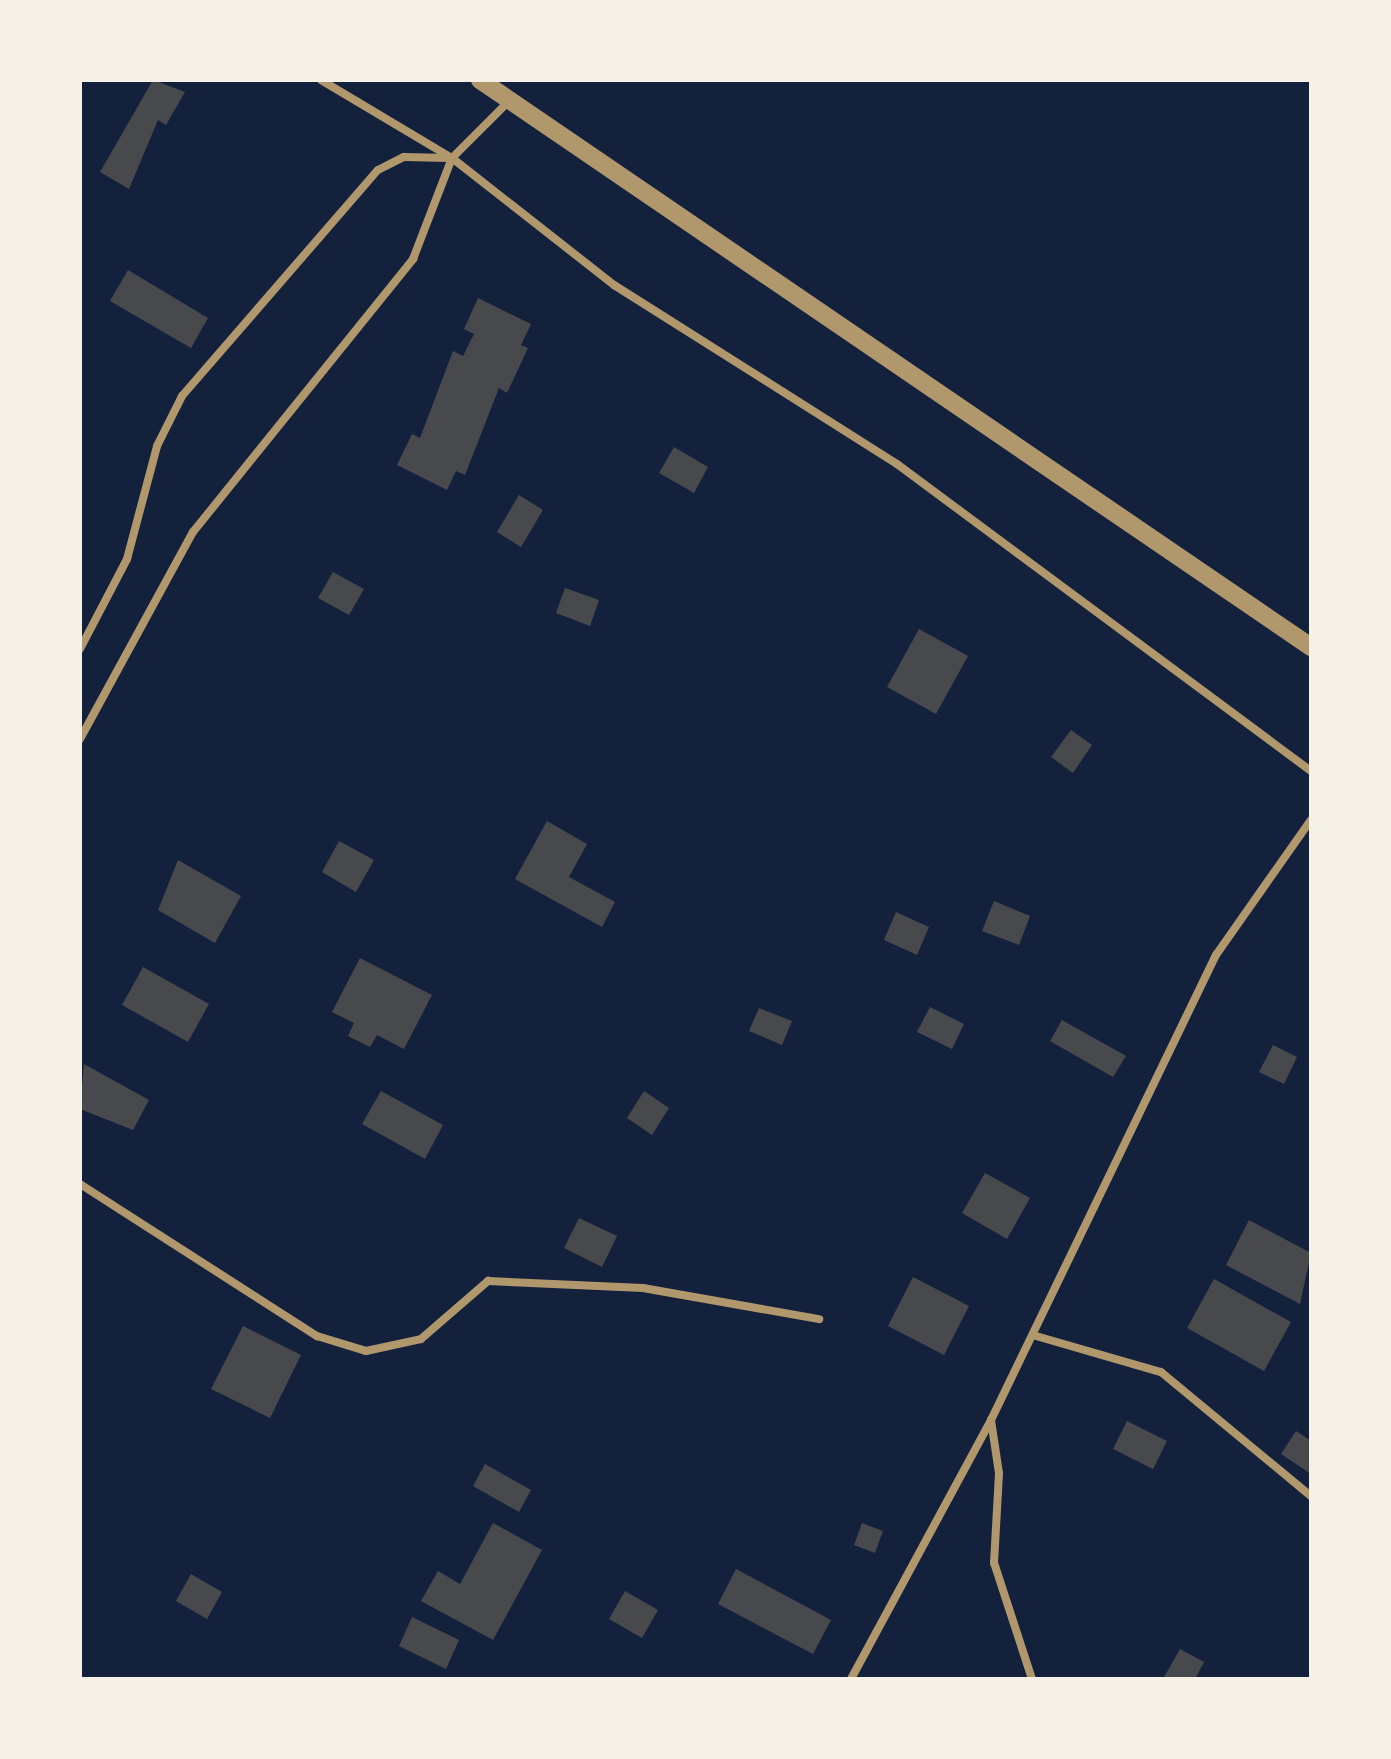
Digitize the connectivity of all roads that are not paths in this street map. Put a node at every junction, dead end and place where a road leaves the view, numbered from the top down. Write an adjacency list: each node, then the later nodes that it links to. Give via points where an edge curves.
1 (320, 80): 4 (lane)
2 (480, 80): 3 (street)
3 (510, 100): 4 (lane); 5 (street)
4 (452, 158): 6 (lane, via 404,157 378,170 182,396 156,446 127,559); 7 (lane, via 413,259 194,532); 8 (lane, via 614,285 897,464)
5 (1311, 647)
6 (80, 649)
7 (80, 739)
8 (1311, 771)
9 (1311, 820): 12 (lane, via 1216,955)
10 (80, 1184): 11 (lane, via 317,1336 366,1352 421,1340 488,1282 644,1288)
11 (819, 1320)
12 (1036, 1336): 13 (lane); 14 (lane, via 1161,1372)
13 (990, 1420): 15 (lane); 16 (lane, via 999,1473 994,1563)
14 (1311, 1496)
15 (851, 1679)
16 (1032, 1679)

